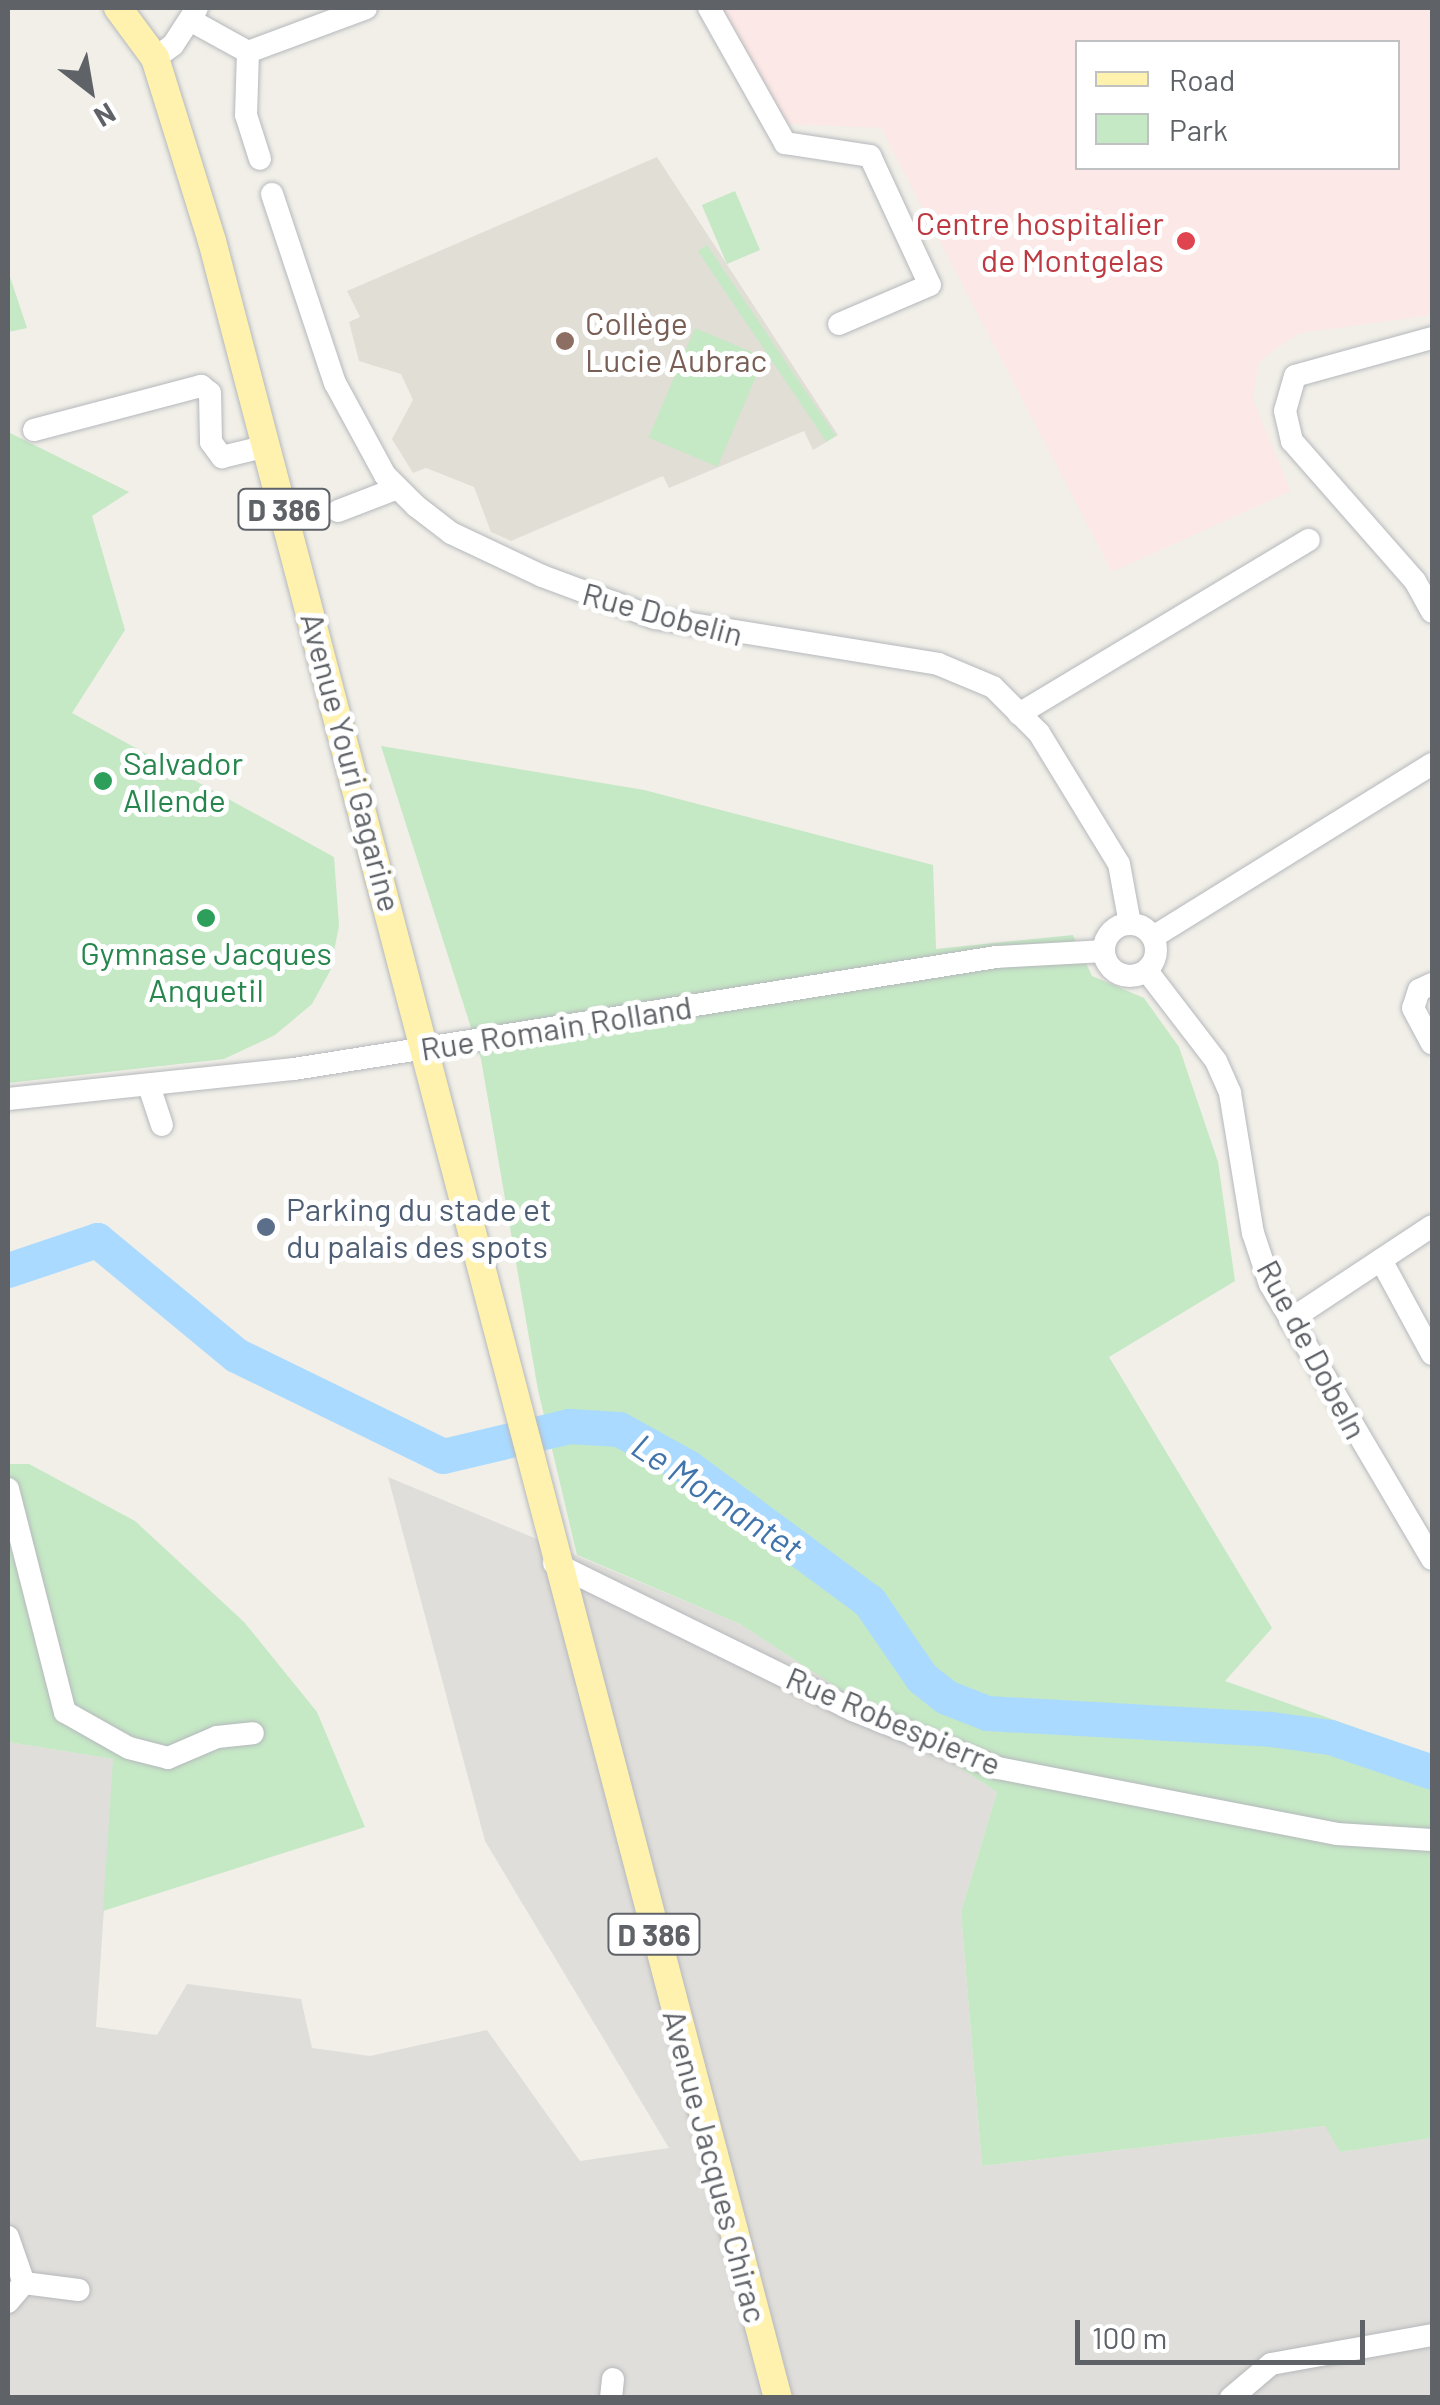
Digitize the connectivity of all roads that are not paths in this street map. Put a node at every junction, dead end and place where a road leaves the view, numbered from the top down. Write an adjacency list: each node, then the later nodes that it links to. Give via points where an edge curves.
1 (118, 8): 6 (main road, D 386)
2 (366, 8): 5 (street)
3 (709, 8): 9 (street, via 785,144 870,156 930,286)
4 (194, 14): 5 (street); 6 (street)
5 (248, 52): 7 (street, via 246,116)
6 (155, 58): 12 (main road, Avenue Youri Gagarine / D 386, via 177,116)
7 (260, 159)
8 (272, 194): 13 (street, Rue Dobelin, via 335,383)
9 (839, 324)
10 (1432, 338): 16 (street, via 1295,376 1285,411 1292,440 1415,581)
11 (34, 430): 12 (street, via 201,386 210,393 211,442 222,457)
12 (267, 446): 25 (main road, Avenue Youri Gagarine / D 386)
13 (398, 488): 14 (street); 17 (street, Rue Dobelin, via 452,533 578,592 655,618 755,638 938,664 993,687)
14 (338, 511)
15 (1310, 540): 17 (street)
16 (1432, 612)
17 (1019, 714): 19 (street, Rue Dobelin, via 1039,733 1119,864)
18 (1432, 764): 20 (street)
19 (1130, 924): 20 (street); 21 (street, via 1110,933)
20 (1153, 937): 22 (street, via 1156,955)
21 (1103, 951): 22 (street, via 1117,974); 25 (street, Rue Romain Rolland, via 996,957)
22 (1147, 970): 31 (street, Rue de Dobeln, via 1216,1060 1230,1093 1253,1234)
23 (1432, 984): 24 (street, via 1419,990 1413,1008)
24 (1432, 1044)
25 (428, 1047): 26 (street, Rue Romain Rolland); 33 (main road, Avenue Youri Gagarine / D 386)
26 (149, 1086): 27 (street, Rue Romain Rolland); 28 (street)
27 (8, 1099)
28 (162, 1124)
29 (1432, 1226): 30 (street)
30 (1380, 1260): 31 (street); 32 (street)
31 (1290, 1320): 35 (street, Rue de Dobeln)
32 (1432, 1354)
33 (530, 1470): 36 (main road, Avenue Jacques Chirac / D 386)
34 (8, 1489): 37 (street, via 65,1712 129,1748 168,1758 217,1737)
35 (1432, 1560)
36 (554, 1563): 38 (street, Rue Robespierre, via 853,1710 998,1768 1337,1834); 44 (main road, Avenue Jacques Chirac / D 386)
37 (253, 1733)
38 (1432, 1840)
39 (8, 2237): 40 (street)
40 (16, 2280): 41 (street); 42 (street)
41 (79, 2290)
42 (8, 2302)
43 (1432, 2335): 45 (street, via 1271,2364)
44 (778, 2398)
45 (1231, 2398)

